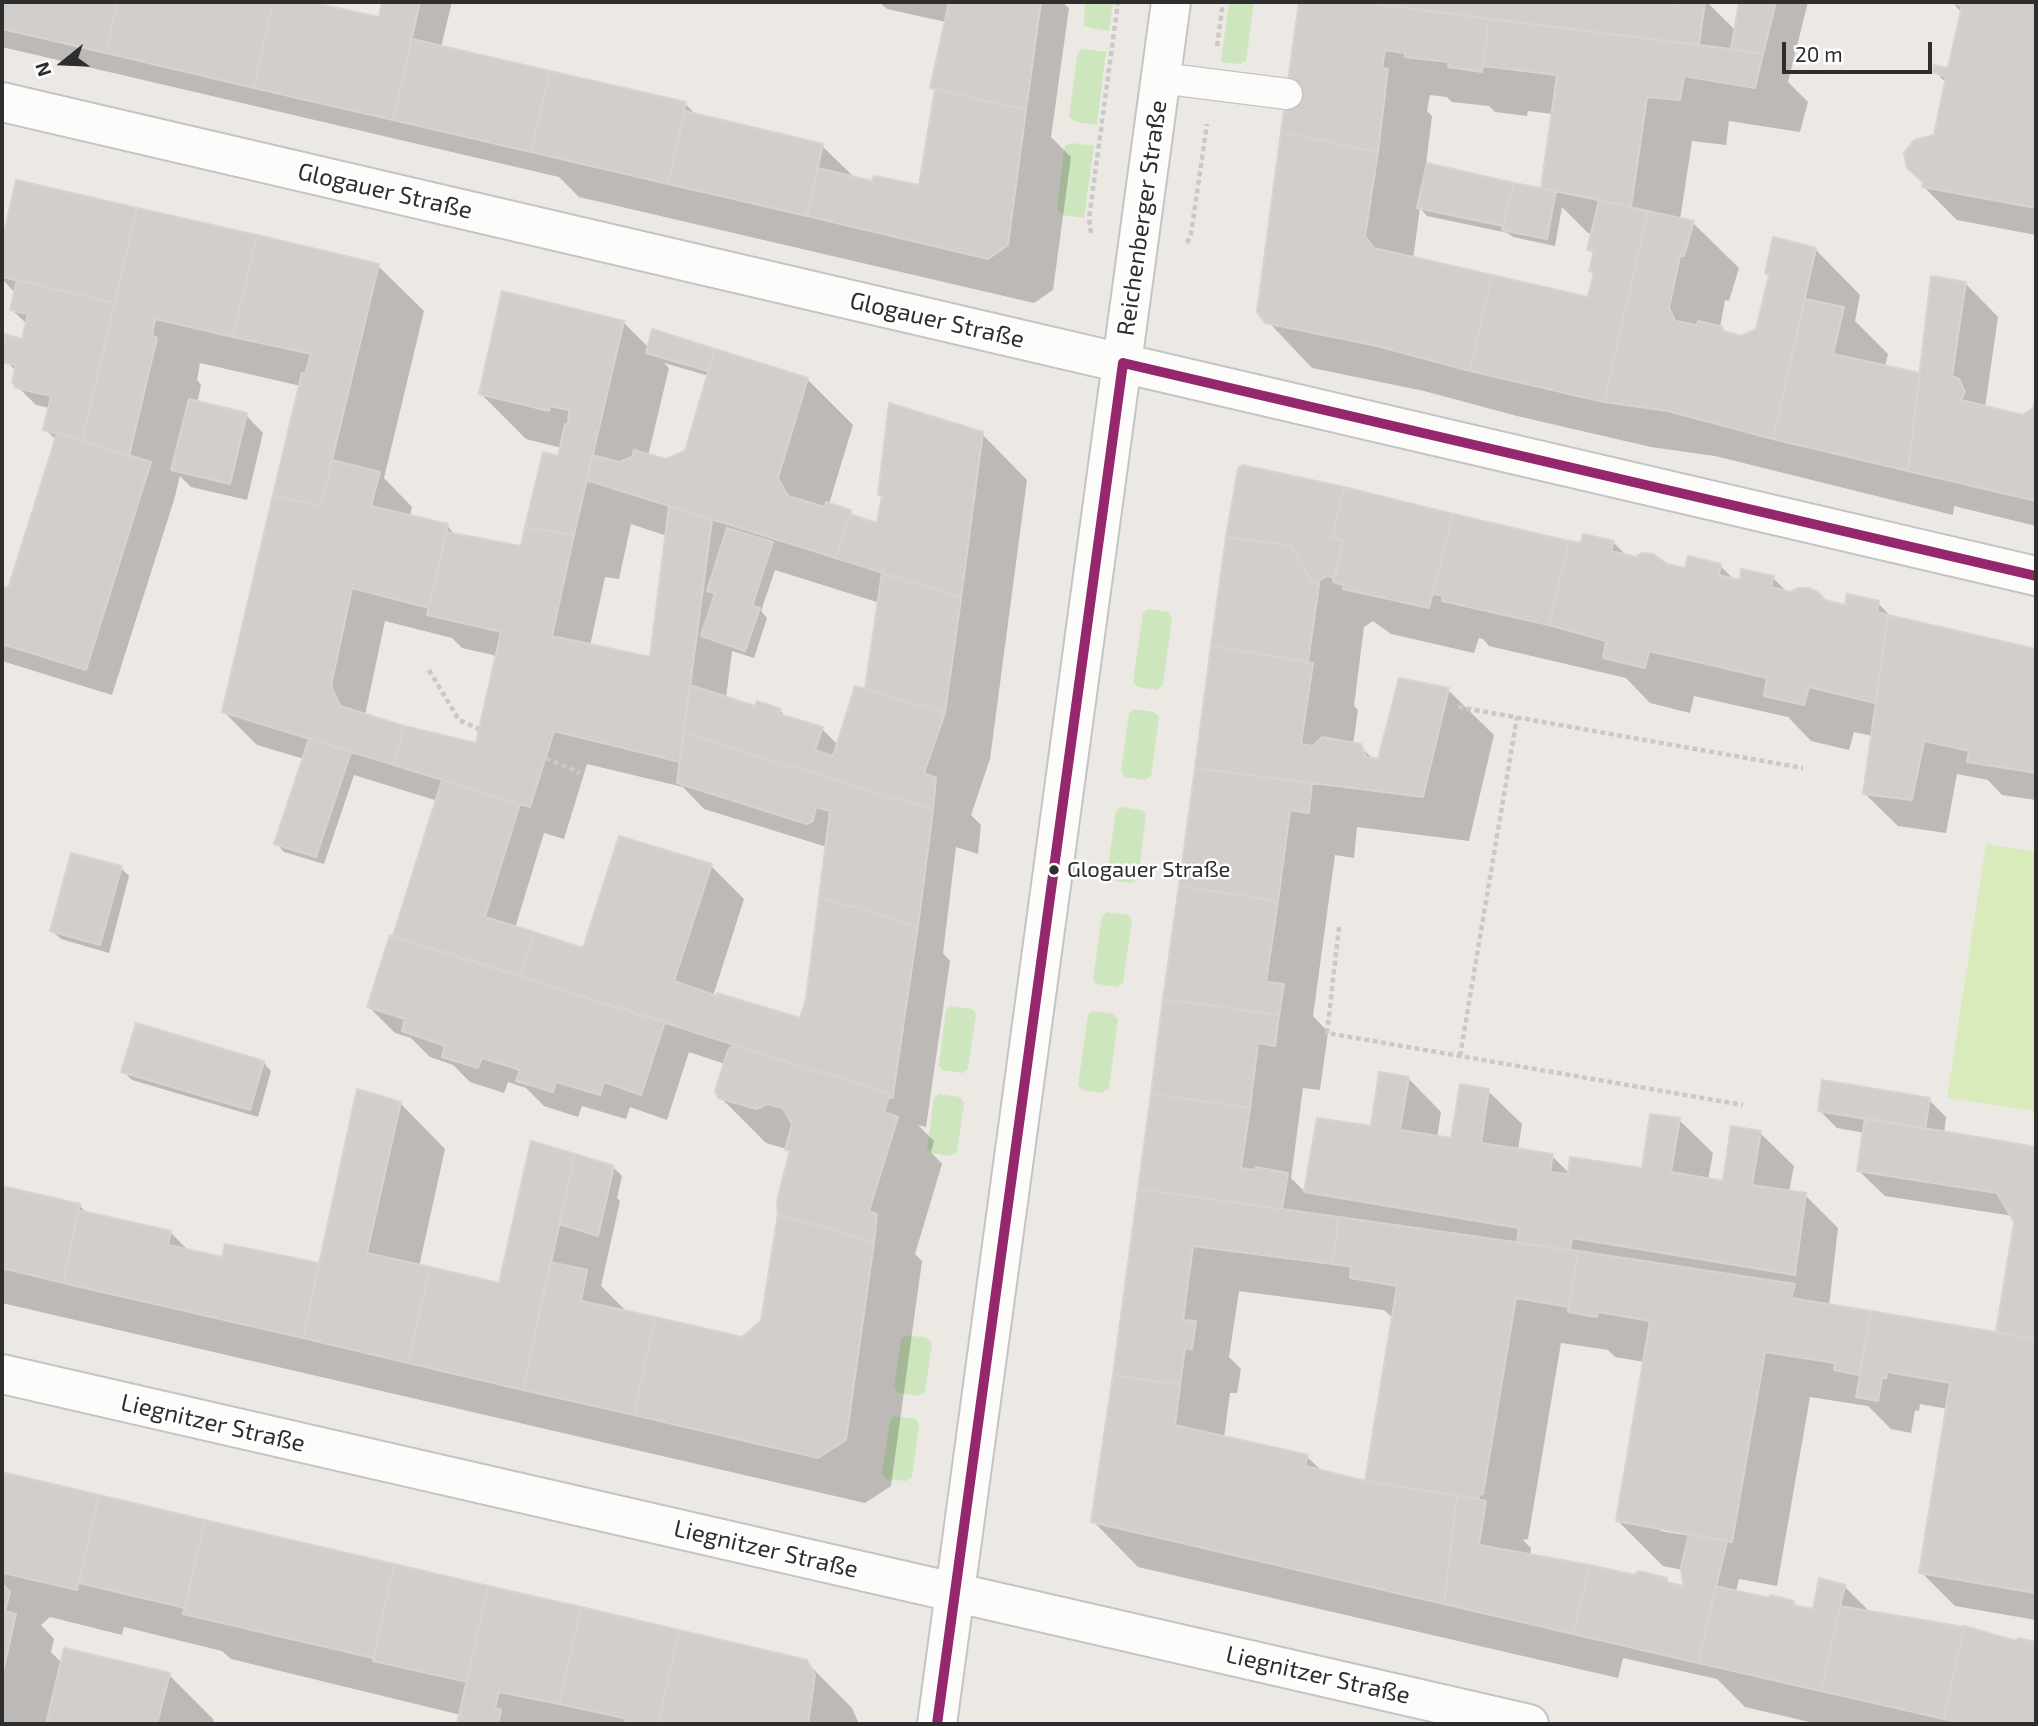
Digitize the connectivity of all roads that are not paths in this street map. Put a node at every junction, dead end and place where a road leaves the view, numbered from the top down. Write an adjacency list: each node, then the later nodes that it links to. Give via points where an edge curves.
1 (1171, 2): 2 (street, Reichenberger Straße)
2 (1161, 78): 3 (lane); 5 (street, Reichenberger Straße)
3 (1287, 94)
4 (2, 102): 5 (street, Glogauer Straße)
5 (1123, 363): 6 (street, Glogauer Straße); 8 (street, Reichenberger Straße)
6 (2036, 576)
7 (2, 1374): 8 (street, Liegnitzer Straße)
8 (955, 1591): 9 (street, Reichenberger Straße); 10 (street, Liegnitzer Straße)
9 (937, 1724)
10 (1529, 1724)

